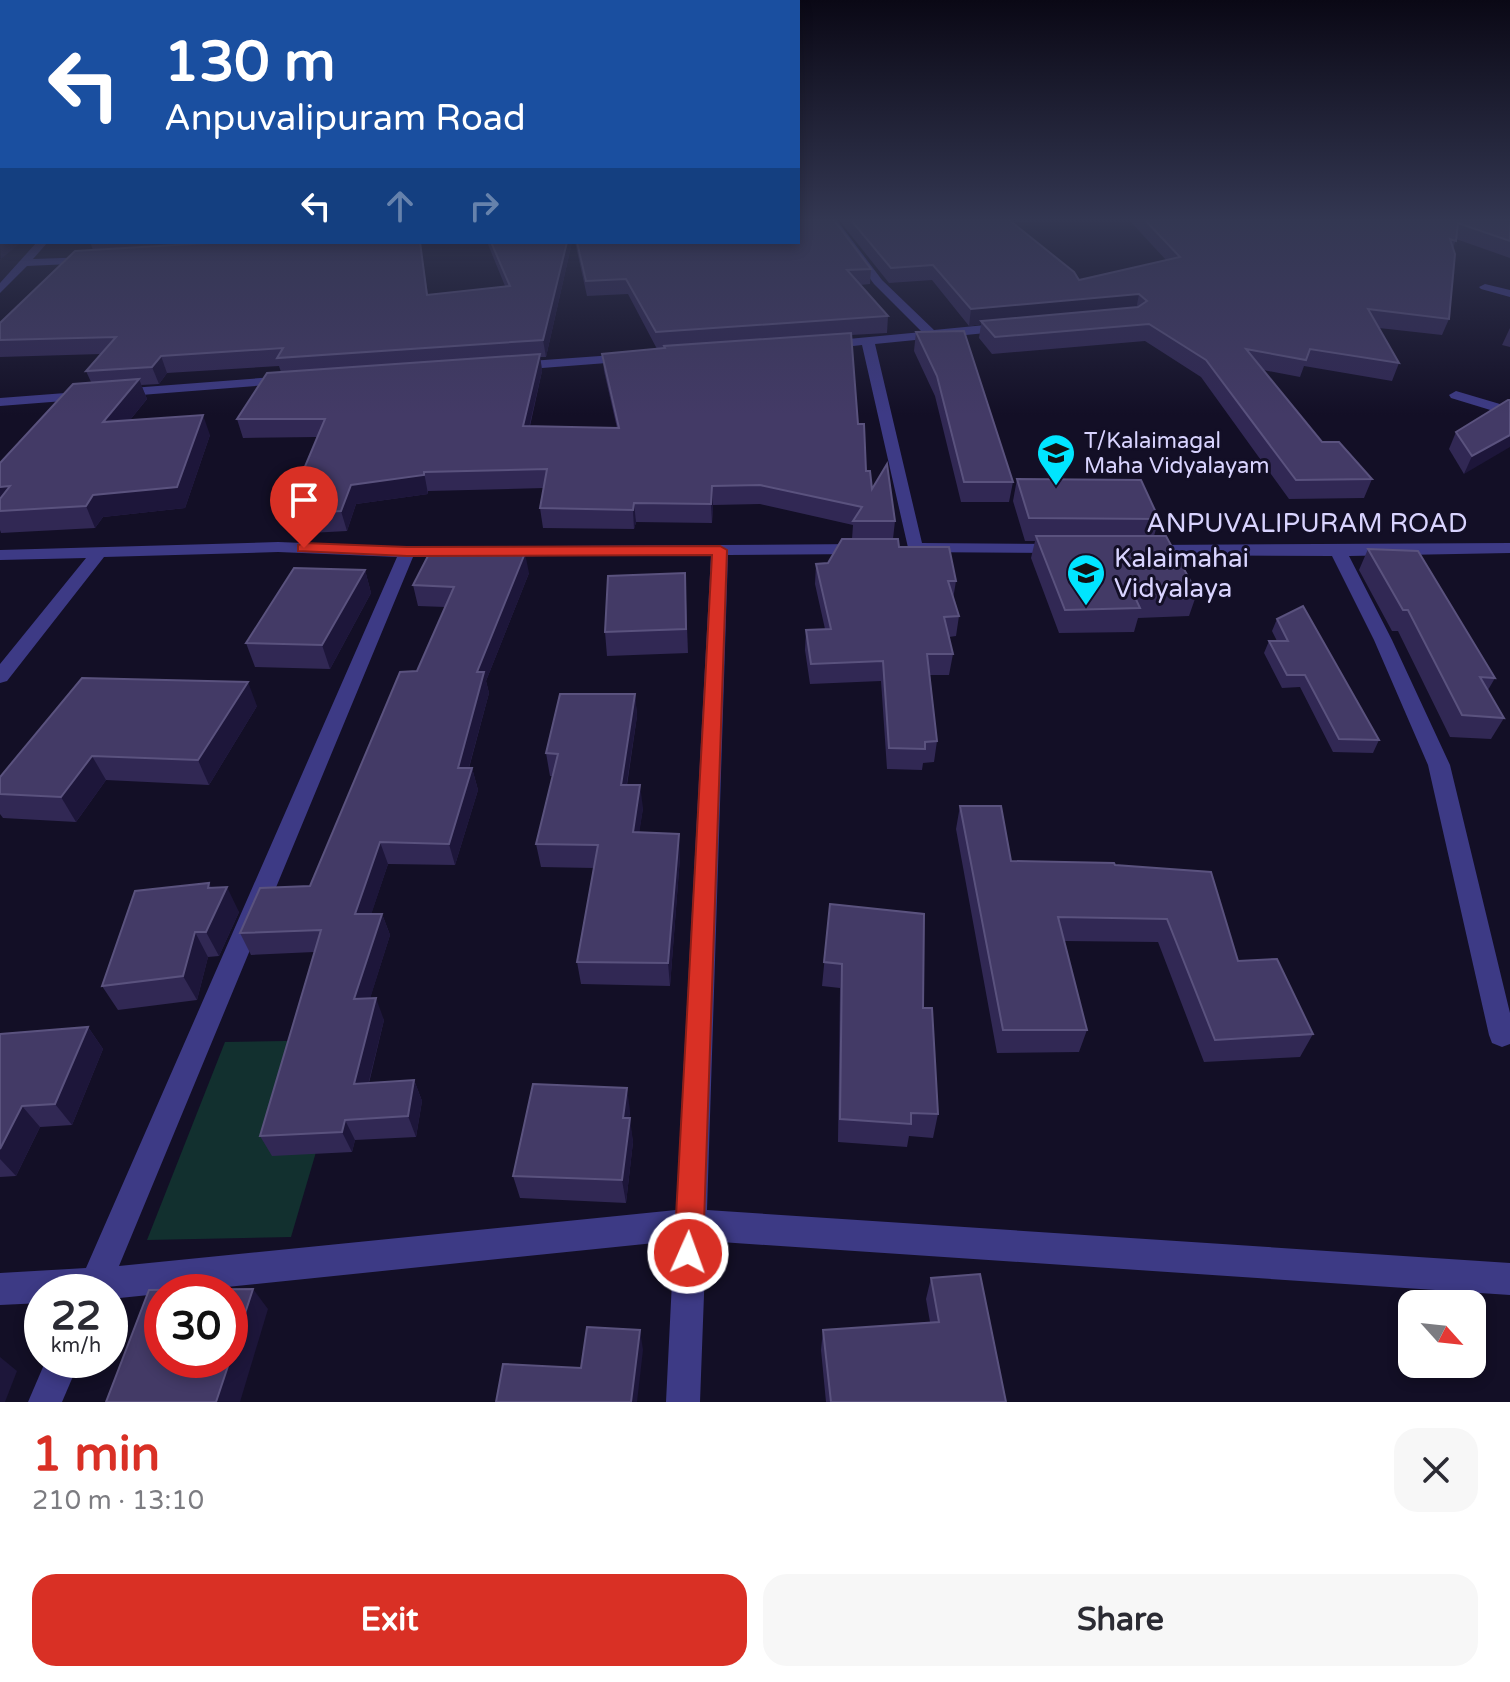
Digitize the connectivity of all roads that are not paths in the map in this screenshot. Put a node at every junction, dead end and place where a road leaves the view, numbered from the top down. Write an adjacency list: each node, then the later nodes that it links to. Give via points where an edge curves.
1 (880, 284): 5 (street)
2 (1485, 287): 3 (street)
3 (1510, 294)
4 (1025, 326): 5 (street)
5 (931, 334): 6 (street)
6 (868, 342): 7 (street); 14 (street)
7 (820, 345)
8 (645, 357): 9 (street)
9 (501, 367)
10 (297, 380): 12 (street)
11 (1456, 395): 13 (street)
12 (0, 402)
13 (1510, 412)
14 (900, 548): 16 (street); 18 (street)
15 (1510, 548): 20 (street, ANPUVALIPURAM ROAD)
16 (1072, 549)
17 (101, 550): 21 (street, via 278,547); 22 (street); 23 (street)
18 (720, 550): 21 (street); 25 (street)
19 (1135, 550): 20 (street, ANPUVALIPURAM ROAD)
20 (1338, 551): 24 (street, via 1439,765)
21 (407, 552): 26 (street)
22 (0, 555)
23 (0, 677)
24 (1502, 1035)
25 (689, 1224): 27 (street); 28 (street); 33 (street)
26 (100, 1274)
27 (1510, 1279)
28 (128, 1284)
29 (0, 1289): 30 (street)
30 (24, 1289)
31 (55, 1378): 32 (street)
32 (45, 1402)
33 (683, 1402)

